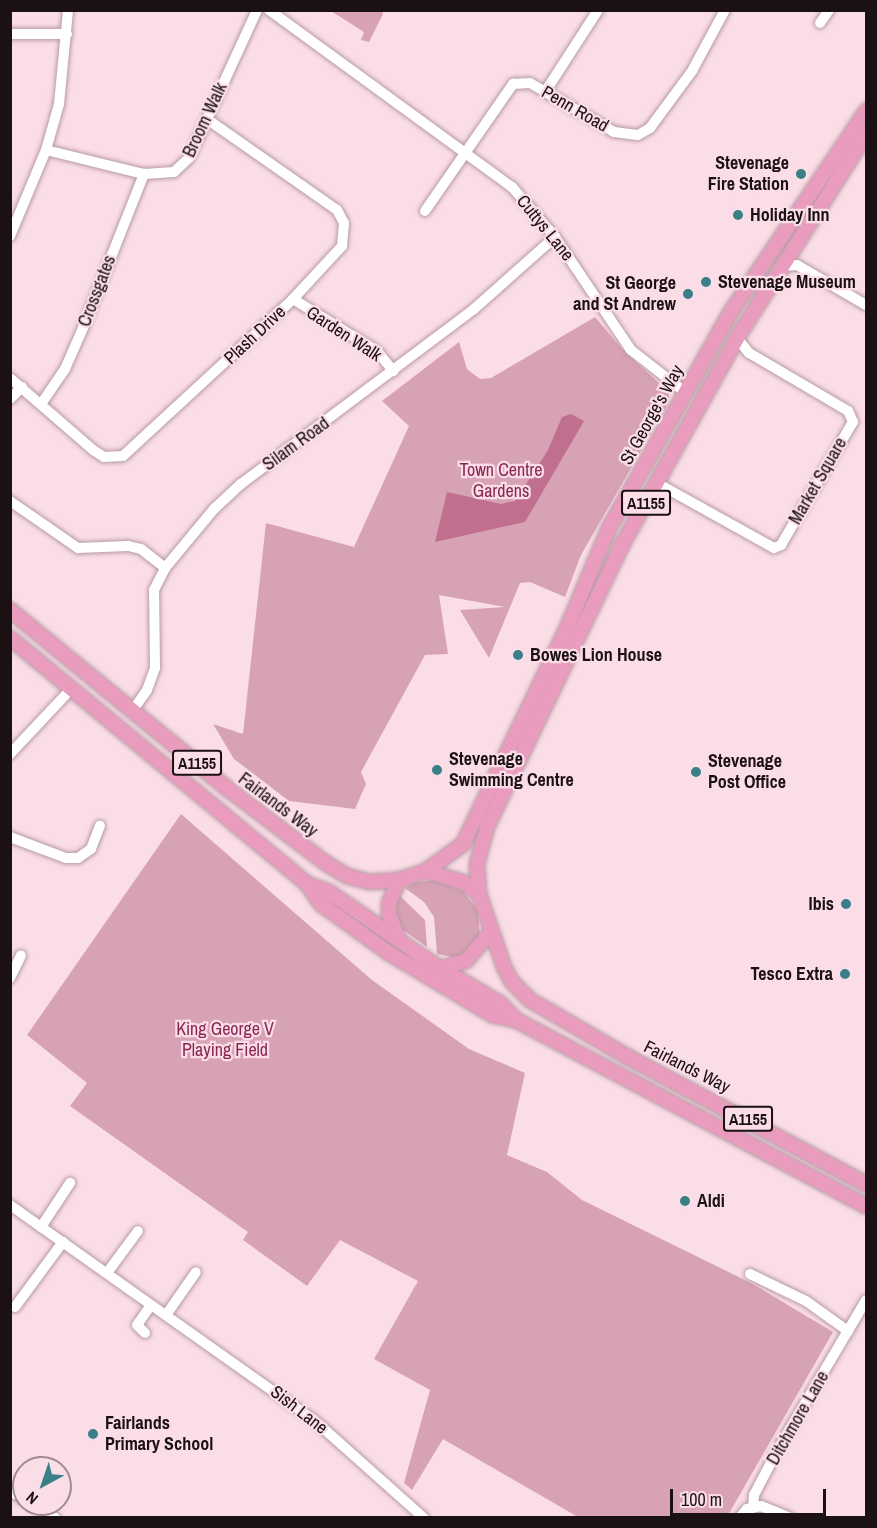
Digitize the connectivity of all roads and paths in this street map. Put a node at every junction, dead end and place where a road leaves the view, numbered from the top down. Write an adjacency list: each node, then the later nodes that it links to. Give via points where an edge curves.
1 (68, 10): 9 (street)
2 (257, 10): 12 (street, Broom Walk)
3 (269, 10): 15 (street, Cuttys Lane)
4 (598, 10): 10 (street)
5 (725, 10): 10 (street, Penn Road, via 692,70 644,132 620,135)
6 (829, 10): 7 (street)
7 (820, 22)
8 (10, 34): 9 (street)
9 (67, 34): 14 (street, via 59,104)
10 (545, 92): 15 (street, Penn Road, via 524,81 513,84)
11 (867, 111): 28 (main road, St George's Way / A1155, via 750,282)
12 (207, 119): 17 (street, Broom Walk, via 189,158 179,169 158,176); 22 (street, Plash Drive, via 337,210 344,223 342,246)
13 (867, 135): 16 (main road, St George's Way / A1155)
14 (46, 150): 17 (street, Broom Walk); 19 (street)
15 (466, 151): 18 (street); 20 (street, Cuttys Lane, via 512,188)
16 (862, 152): 21 (main road, St George's Way / A1155)
17 (144, 174): 30 (street, Crossgates, via 83,328 64,369)
18 (425, 211)
19 (10, 236)
20 (555, 237): 25 (street, Silam Road, via 473,310); 28 (street, Cuttys Lane, via 631,350)
21 (782, 266): 23 (street, via 797,265); 24 (main road, St George's Way / A1155)
22 (293, 299): 25 (street, Garden Walk, via 377,351); 30 (street, Plash Drive, via 123,456 104,458)
23 (867, 305)
24 (737, 338): 31 (main road, St George's Way / A1155); 31 (street, Market Square, via 749,353 848,411 853,422 781,545 774,548)
25 (393, 371): 33 (street, Silam Road, via 241,483)
26 (10, 378): 27 (street, Plash Drive)
27 (21, 387): 29 (street); 30 (street, Plash Drive)
28 (685, 392): 41 (main road, St George's Way / A1155, via 609,528 567,628 469,834 455,853)
29 (10, 399)
30 (41, 404)
31 (657, 483): 44 (main road, St George's Way / A1155, via 596,598 487,827 477,864)
32 (10, 501): 33 (street, via 78,548 128,546 141,549)
33 (165, 568): 37 (street, Silam Road, via 154,590 154,668 147,690)
34 (10, 610): 37 (main road, Fairlands Way / A1155)
35 (10, 638): 36 (main road, A1155)
36 (71, 689): 38 (street); 43 (main road, A1155)
37 (133, 710): 42 (main road, Fairlands Way / A1155, via 324,862 347,876 370,882)
38 (10, 754)
39 (100, 826): 40 (street, via 91,849 78,858 66,858)
40 (10, 837)
41 (426, 871): 42 (main road, Fairlands Way / A1155); 44 (main road, via 449,875)
42 (399, 880): 46 (main road, via 389,903 389,914)
43 (307, 884): 46 (main road, A1155, via 329,892); 50 (main road, A1155, via 321,904 414,969 492,1015)
44 (479, 894): 45 (main road, Fairlands Way / A1155)
45 (490, 933): 48 (main road, via 466,960); 52 (main road, Fairlands Way / A1155, via 512,982 530,1000 628,1057)
46 (399, 941): 48 (main road, A1155)
47 (21, 955): 49 (street)
48 (443, 968): 50 (main road, A1155, via 501,1004)
49 (10, 978)
50 (516, 1020): 54 (main road, A1155)
51 (70, 1183): 55 (street)
52 (867, 1184)
53 (10, 1205): 55 (street, Sish Lane)
54 (867, 1206)
55 (41, 1227): 57 (street, Sish Lane)
56 (138, 1231): 59 (street)
57 (63, 1242): 59 (street, Sish Lane); 63 (street)
58 (196, 1272): 64 (street)
59 (107, 1273): 62 (street, Sish Lane)
60 (750, 1274): 65 (street, via 806,1301)
61 (867, 1300): 65 (street, Ditchmore Lane)
62 (151, 1305): 64 (street, Sish Lane); 66 (street, via 137,1325)
63 (15, 1307)
64 (166, 1315): 68 (street, Sish Lane, via 314,1420)
65 (848, 1331): 67 (street, Ditchmore Lane, via 778,1449 754,1495)
66 (146, 1333)
67 (753, 1507): 69 (street); 70 (street, via 770,1508)
68 (424, 1518)
69 (739, 1518)
70 (789, 1518)

